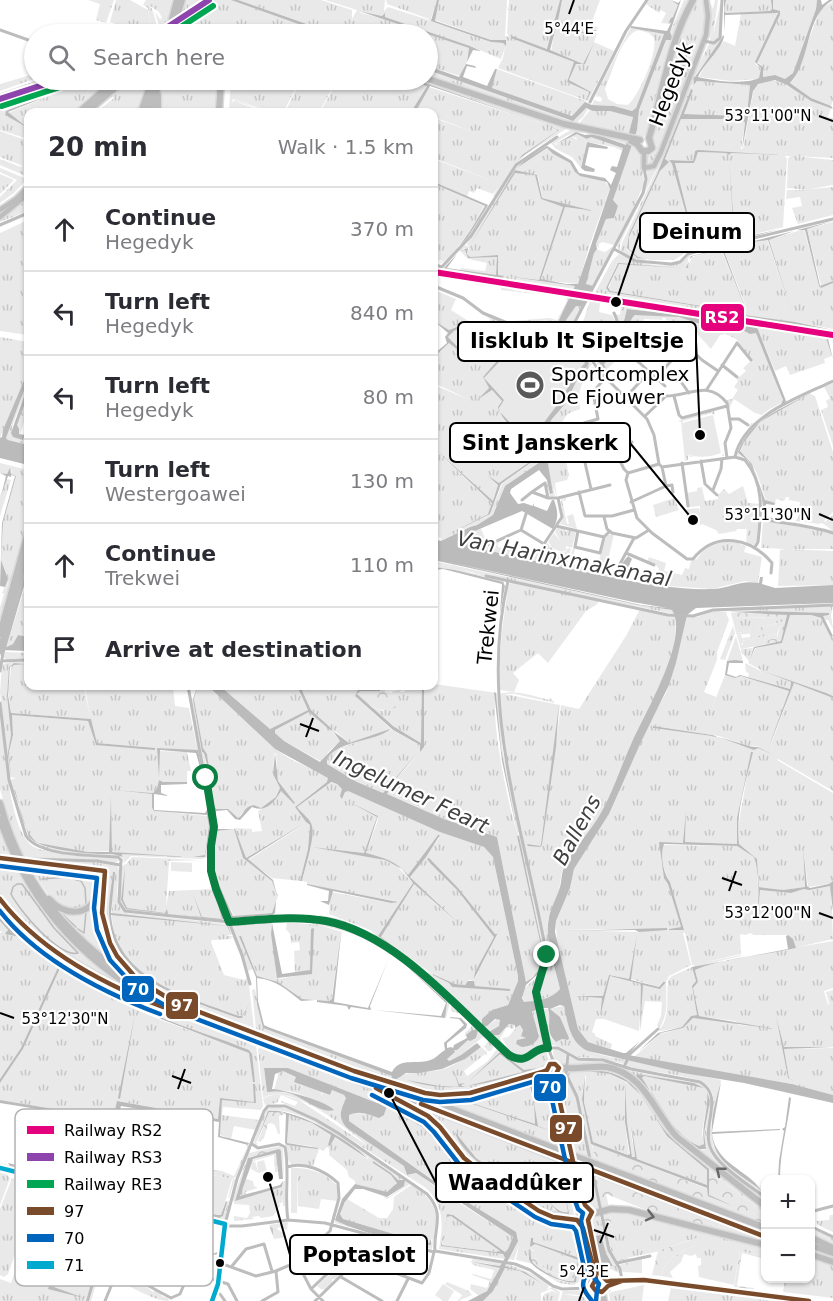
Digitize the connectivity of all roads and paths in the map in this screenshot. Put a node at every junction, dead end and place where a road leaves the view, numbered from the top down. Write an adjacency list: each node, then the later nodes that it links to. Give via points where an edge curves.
1 (180, 0): 6 (highway); 7 (highway)
2 (646, 0): 18 (street)
3 (693, 0): 26 (highway, via 675,42 652,125)
4 (706, 0): 10 (main road, Hegedyk)
5 (722, 0): 10 (street, via 720,38 714,43)
6 (171, 24)
7 (172, 24)
8 (0, 30): 9 (street)
9 (24, 38)
10 (704, 41): 28 (main road, Hegedyk, via 657,162)
11 (438, 80): 26 (highway, via 555,122)
12 (104, 90): 19 (highway)
13 (112, 90): 20 (highway)
14 (152, 90): 21 (highway)
15 (154, 90): 22 (highway)
16 (157, 90): 23 (highway)
17 (222, 90): 24 (highway)
18 (590, 102)
19 (84, 108)
20 (92, 108)
21 (143, 108)
22 (149, 108)
23 (158, 108)
24 (221, 108)
25 (557, 137): 38 (street, via 516,165 469,239)
26 (640, 141): 27 (highway); 27 (highway, via 652,148)
27 (644, 152): 28 (main road)
28 (644, 168): 36 (street, via 643,192)
29 (24, 191): 31 (main road)
30 (24, 198): 33 (main road)
31 (0, 210)
32 (24, 215): 35 (street)
33 (0, 217)
34 (833, 219): 36 (street, via 693,252 676,263 638,261)
35 (0, 225)
36 (614, 249): 42 (street)
37 (438, 266): 38 (street)
38 (441, 267): 39 (street)
39 (438, 270)
40 (438, 288): 42 (street, via 505,322 517,325 550,321)
41 (614, 313): 45 (street, via 618,325 615,338 608,346)
42 (569, 333): 45 (street)
43 (686, 344): 47 (street, via 676,335 661,332); 49 (street); 53 (street)
44 (622, 347): 47 (street)
45 (587, 353): 51 (street)
46 (751, 360): 48 (street, via 736,342)
47 (638, 362): 50 (street)
48 (722, 365): 49 (street); 52 (street)
49 (718, 371): 57 (street)
50 (649, 372): 53 (street); 60 (street)
51 (606, 377): 60 (street); 67 (street, via 593,392 598,419 583,424 578,432)
52 (737, 377)
53 (656, 378): 56 (street)
54 (679, 379): 58 (street)
55 (833, 381): 68 (street, via 758,419 741,440)
56 (665, 386)
57 (707, 389): 58 (street); 61 (street, via 726,400)
58 (689, 393): 59 (street)
59 (674, 396): 61 (street, via 682,418); 62 (street, via 663,397)
60 (626, 397): 62 (street)
61 (727, 406): 63 (street)
62 (645, 417): 73 (street)
63 (730, 419): 64 (street, via 737,418); 69 (street, via 725,443)
64 (748, 425)
65 (632, 442): 66 (street)
66 (613, 447): 67 (street); 74 (street)
67 (583, 454): 77 (street)
68 (735, 457): 69 (street); 91 (street, via 747,461 756,481 762,503)
69 (727, 458): 70 (street)
70 (722, 459): 71 (street); 78 (street)
71 (701, 461): 72 (street); 78 (street, via 705,484)
72 (682, 463): 73 (street); 87 (street)
73 (661, 465): 74 (street); 76 (street)
74 (628, 473): 86 (street)
75 (610, 484): 77 (street)
76 (666, 486): 81 (street, via 672,485); 86 (street)
77 (591, 489): 80 (street)
78 (713, 490): 82 (street)
79 (532, 492): 83 (street); 83 (street, via 545,483); 85 (street)
80 (579, 492): 84 (street); 90 (street, via 585,516)
81 (673, 492)
82 (717, 495)
83 (548, 498): 84 (street)
84 (558, 498): 92 (street, via 562,517)
85 (522, 500)
86 (631, 502): 88 (street)
87 (688, 506)
88 (634, 510): 90 (street); 94 (street)
89 (526, 514): 93 (street)
90 (604, 517): 96 (street)
91 (760, 519): 97 (street); 102 (street)
92 (556, 526): 93 (street, via 544,544); 95 (street)
93 (520, 530): 100 (street)
94 (649, 530): 99 (street); 102 (street, via 690,560 704,547 722,540)
95 (578, 531): 98 (street); 98 (street, via 574,547 600,553)
96 (609, 532): 98 (street); 99 (street)
97 (833, 533)
98 (604, 537)
99 (634, 538): 103 (street)
100 (484, 544)
101 (24, 547): 112 (highway)
102 (754, 547): 107 (street, via 772,563)
103 (626, 553): 105 (street); 106 (street)
104 (24, 564): 113 (highway)
105 (620, 564)
106 (654, 565)
107 (771, 573)
108 (486, 576): 110 (street)
109 (24, 580): 113 (street)
110 (508, 581): 111 (street, Trekwei, via 671,615); 134 (street, Trekwei, via 498,656 500,718 546,952 536,998)
111 (833, 604)
112 (0, 634)
113 (2, 649): 115 (street)
114 (24, 660): 115 (street)
115 (2, 661): 116 (street)
116 (0, 671)
117 (189, 690): 123 (street, via 213,824)
118 (0, 703): 125 (street, via 9,780 30,842 39,848 117,857)
119 (0, 804): 126 (highway, via 28,868 59,908 76,912 90,906 96,898); 130 (highway, via 16,850 47,902 93,952)
120 (0, 819): 130 (highway, via 21,869 56,922 95,960)
121 (0, 858): 124 (main road, bridge)
122 (205, 859): 123 (street)
123 (210, 860): 128 (street, via 212,879)
124 (31, 861): 125 (street); 126 (main road)
125 (120, 865): 128 (street, via 119,902 125,911)
126 (102, 871): 131 (highway, via 101,912 108,940 124,967)
127 (0, 899): 132 (highway, via 20,923 66,957 150,1002)
128 (229, 922): 129 (street); 134 (street, via 296,918 352,928 403,957 510,1056 522,1059 539,1048)
129 (250, 984)
130 (140, 989): 131 (highway); 132 (highway)
131 (158, 994): 138 (highway, via 354,1071)
132 (184, 1013): 138 (highway)
133 (658, 1029): 136 (street, via 628,1058)
134 (548, 1048): 135 (street, via 560,1048); 137 (street)
135 (568, 1054): 136 (street); 137 (street)
136 (624, 1067): 145 (street, via 705,1085 713,1099 707,1134 712,1150)
137 (555, 1069): 138 (highway, via 458,1095); 146 (highway, one-way to 137, via 677,1137 633,1078 606,1067); 148 (highway); 149 (street, via 567,1078 576,1097)
138 (390, 1089): 152 (highway, via 433,1120 478,1170 539,1211); 157 (highway, bridge); 159 (highway, bridge, via 536,1150)
139 (252, 1144): 140 (street); 141 (street); 167 (street, via 266,1107 285,1106 315,1120 423,1190 438,1214)
140 (258, 1148): 141 (street); 142 (street, via 281,1144)
141 (249, 1150): 155 (street)
142 (289, 1166): 153 (street, via 285,1202); 156 (street, via 316,1168 338,1183 339,1198)
143 (0, 1168): 144 (main road)
144 (15, 1172)
145 (761, 1195)
146 (761, 1205)
147 (833, 1206): 150 (street)
148 (584, 1207): 151 (highway); 151 (highway)
149 (601, 1211): 151 (highway); 164 (highway, one-way to 164, via 629,1210); 176 (street, via 609,1250)
150 (815, 1211)
151 (586, 1217): 152 (highway); 163 (highway); 178 (highway)
152 (566, 1218): 163 (highway, via 581,1223)
153 (288, 1220): 155 (street); 156 (street)
154 (213, 1222): 155 (main road)
155 (225, 1225): 174 (main road)
156 (332, 1225): 160 (street); 172 (street, via 325,1237)
157 (761, 1226)
158 (815, 1228): 161 (street)
159 (761, 1235)
160 (367, 1236): 167 (street); 170 (street)
161 (833, 1237)
162 (815, 1239): 166 (highway)
163 (587, 1244): 178 (highway)
164 (761, 1244)
165 (815, 1247): 168 (highway)
166 (833, 1248)
167 (435, 1251): 182 (street, via 425,1282); 185 (street, via 505,1262 530,1270 556,1287)
168 (833, 1253)
169 (650, 1256): 176 (street)
170 (360, 1257): 175 (street); 182 (street)
171 (815, 1257): 173 (highway)
172 (297, 1262): 179 (street); 189 (street)
173 (833, 1262)
174 (220, 1263): 177 (street); 183 (main road)
175 (353, 1263): 180 (street); 189 (street, via 342,1260)
176 (617, 1263): 184 (street)
177 (232, 1266): 179 (street, via 254,1276); 179 (street, via 246,1249 264,1244)
178 (595, 1268): 185 (highway)
179 (274, 1271): 197 (street, via 278,1292)
180 (341, 1277): 192 (street); 199 (street)
181 (213, 1279): 183 (street)
182 (408, 1279): 200 (street)
183 (218, 1281): 190 (main road); 196 (street, via 229,1285)
184 (622, 1281): 185 (street); 202 (street, via 644,1280)
185 (599, 1285): 201 (highway)
186 (111, 1286): 193 (street)
187 (148, 1286): 191 (street)
188 (183, 1286): 191 (street, via 180,1294)
189 (311, 1289): 192 (street)
190 (216, 1292): 194 (main road); 195 (street)
191 (171, 1299)
192 (317, 1300): 198 (street)
193 (105, 1301)
194 (212, 1301)
195 (225, 1301)
196 (237, 1301)
197 (262, 1301)
198 (322, 1301)
199 (382, 1301)
200 (397, 1301)
201 (602, 1301)
202 (809, 1301)

